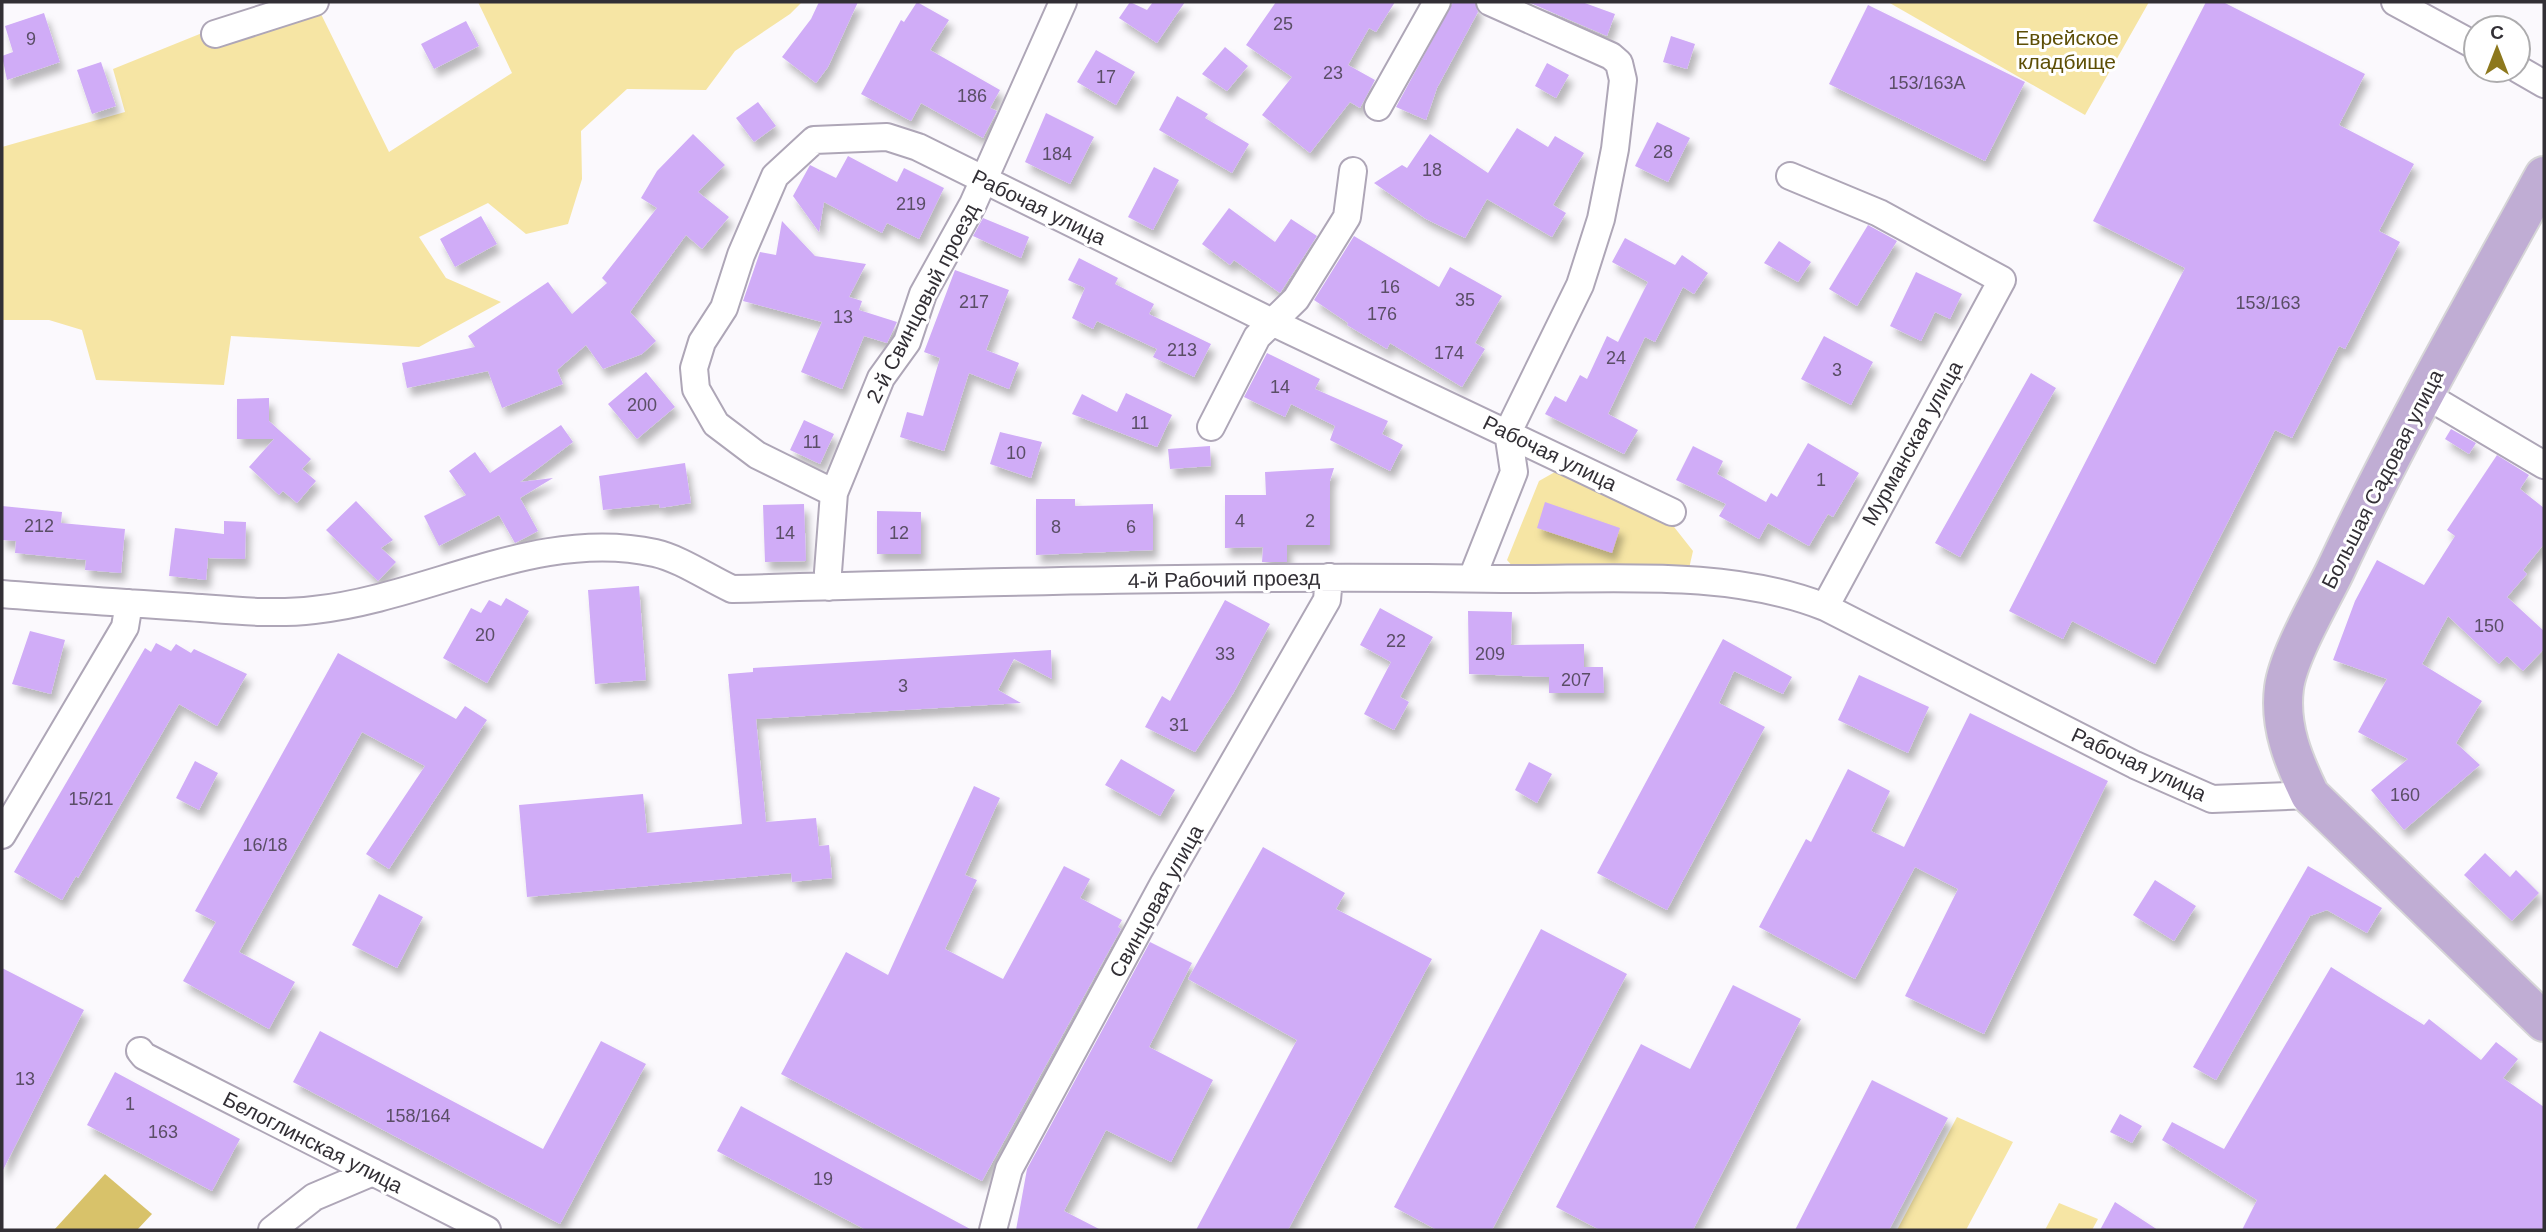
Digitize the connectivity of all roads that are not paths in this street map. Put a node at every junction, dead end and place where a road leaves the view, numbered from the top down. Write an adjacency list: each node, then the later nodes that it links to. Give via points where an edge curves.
1 (316, 2): 6 (street)
2 (1063, 2): 12 (street, 2-й Свинцовый проезд)
3 (1437, 2): 8 (street)
4 (1490, 2): 16 (street, via 1611,56 1619,63 1623,80 1601,219 1580,285)
5 (2395, 2): 7 (street)
6 (215, 34)
7 (2462, 38)
8 (1378, 107)
9 (1353, 171): 13 (street, via 1347,217 1296,299)
10 (1790, 176): 26 (street, Мурманская улица, via 1879,213 2001,280)
11 (2544, 176): 14 (main road, Большая Садовая улица)
12 (983, 181): 13 (street, Рабочая улица); 18 (street, 2-й Свинцовый проезд, via 922,294 907,342 881,378); 18 (street, Рабочая улица, via 918,147 887,137 814,140 775,176 724,308 702,342 694,368 696,389 716,424 757,455)
13 (1272, 322): 15 (street, via 1257,337); 16 (street, Рабочая улица)
14 (2424, 394): 17 (street); 27 (main road, Большая Садовая улица, via 2300,643 2284,687 2285,726 2293,760)
15 (1211, 427)
16 (1508, 432): 19 (street, Рабочая улица); 21 (street, via 1514,472)
17 (2544, 465)
18 (834, 492): 23 (street, 2-й Свинцовый проезд)
19 (1672, 512)
20 (1329, 577): 21 (street, 4-й Рабочий проезд); 23 (street, 4-й Рабочий проезд); 34 (street, Свинцовая улица, via 1327,600 1164,883 1009,1169)
21 (1472, 578): 22 (street, 4-й Рабочий проезд)
22 (1717, 581): 26 (street, Рабочая улица, via 1788,593)
23 (829, 587): 25 (street, 4-й Рабочий проезд, via 732,589 659,554 567,549 534,554 380,599 314,610 266,612)
24 (2, 594): 25 (street)
25 (129, 603): 28 (street, via 125,626)
26 (1825, 607): 27 (street, Рабочая улица, via 2135,765 2212,799)
27 (2310, 795): 29 (main road)
28 (2, 835)
29 (2544, 1022)
30 (141, 1051): 31 (street, Белоглинская улица)
31 (373, 1172): 32 (street, via 314,1197); 33 (street, Белоглинская улица)
32 (272, 1230)
33 (488, 1230)
34 (993, 1230)

